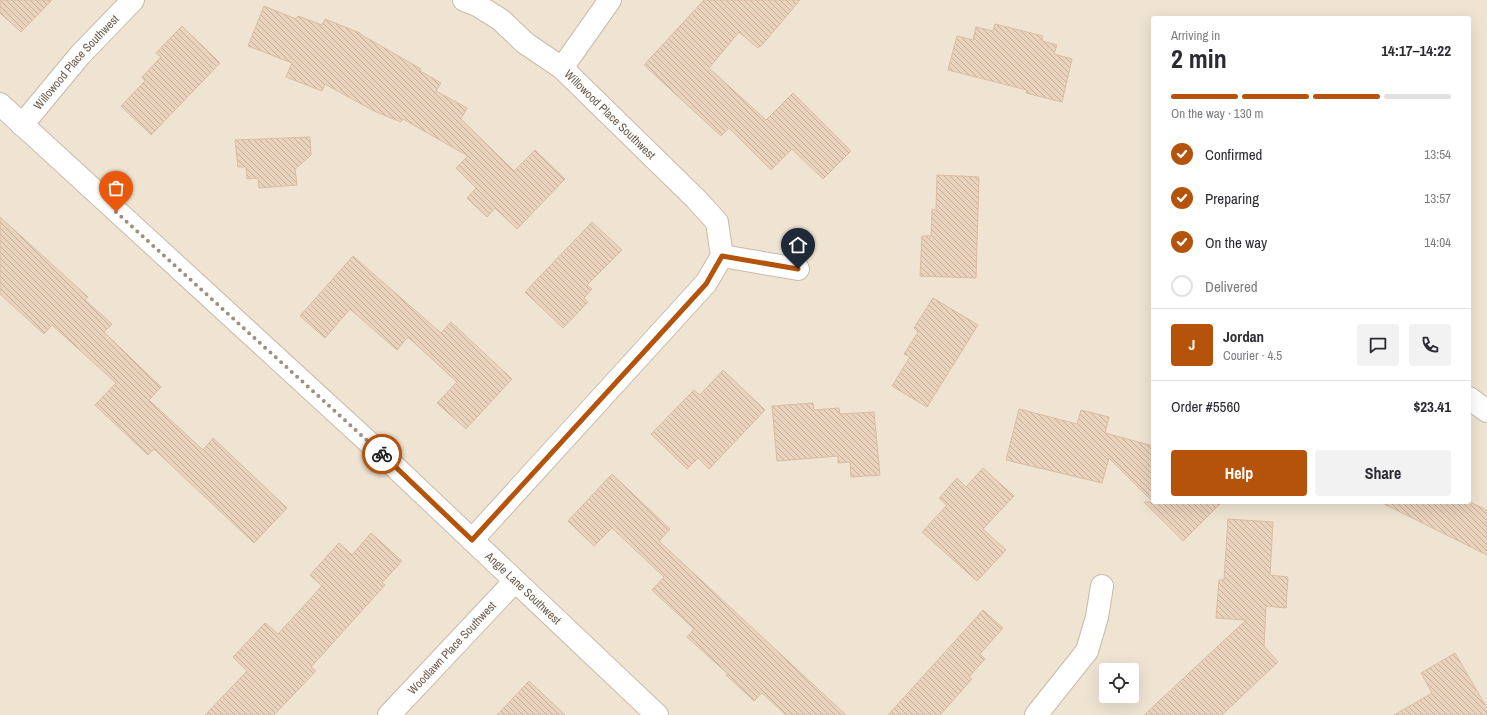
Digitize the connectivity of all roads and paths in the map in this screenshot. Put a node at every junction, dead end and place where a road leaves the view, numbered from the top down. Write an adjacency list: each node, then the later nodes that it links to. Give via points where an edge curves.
1 (133, 0): 6 (street, Willowood Place Southwest, via 80,55)
2 (464, 0): 4 (street, Willowood Place Southwest, via 501,20 525,43)
3 (610, 0): 4 (street)
4 (562, 68): 7 (street, Willowood Place Southwest, via 717,222)
5 (0, 104): 6 (street, Angle Lane Southwest)
6 (22, 126): 11 (street, Angle Lane Southwest)
7 (722, 256): 8 (street); 11 (street, via 706,284)
8 (798, 269)
9 (1471, 399): 10 (street)
10 (1487, 410)
11 (472, 540): 12 (street, Angle Lane Southwest)
12 (515, 581): 14 (street, Woodlawn Place Southwest); 15 (street, Angle Lane Southwest)
13 (1102, 586): 16 (street, via 1088,651)
14 (390, 715)
15 (657, 715)
16 (1036, 715)

